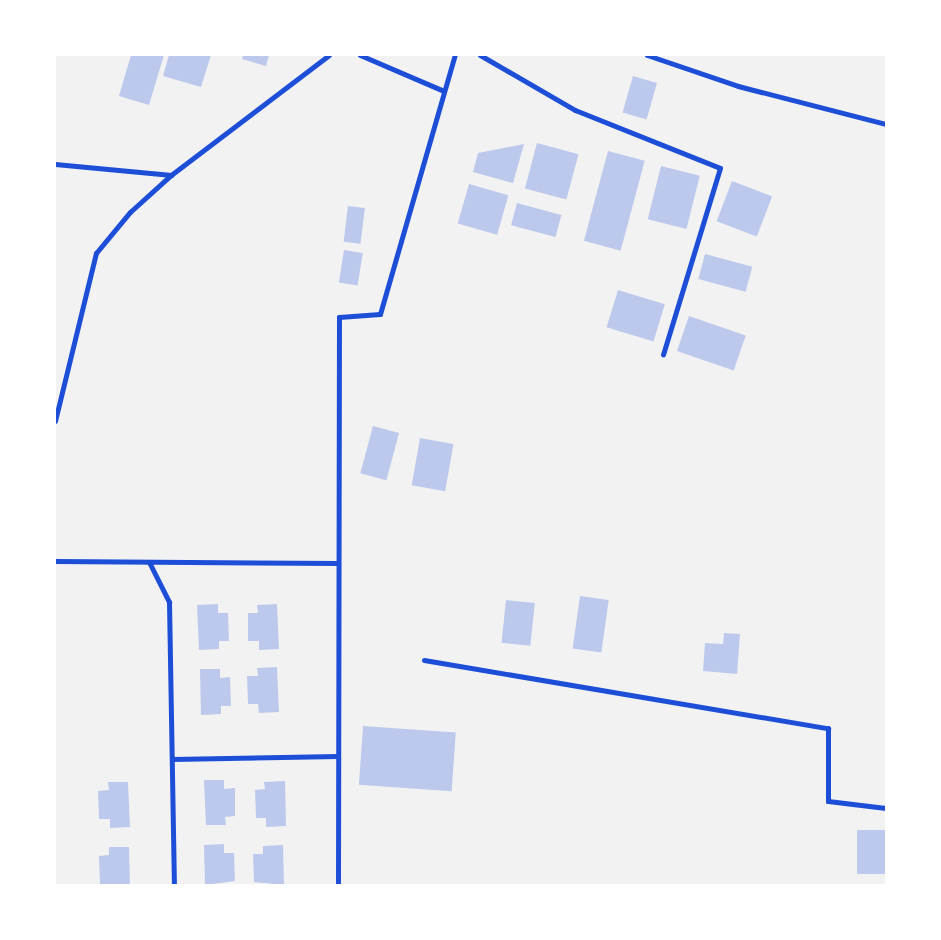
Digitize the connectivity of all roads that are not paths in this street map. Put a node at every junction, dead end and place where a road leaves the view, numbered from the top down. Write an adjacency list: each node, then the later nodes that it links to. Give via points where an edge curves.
1 (329, 55): 9 (street)
2 (360, 55): 6 (street)
3 (455, 55): 6 (street)
4 (480, 55): 10 (street, via 575,110 720,168)
5 (646, 55): 7 (street, via 738,86)
6 (444, 91): 14 (street, via 380,314 339,317)
7 (886, 124)
8 (55, 164): 9 (street)
9 (171, 175): 11 (street, via 130,212 96,254)
10 (663, 355)
11 (55, 421)
12 (55, 561): 13 (street)
13 (149, 562): 14 (street); 17 (street, via 169,602)
14 (338, 563): 16 (street)
15 (424, 660): 18 (street, via 828,728 828,801)
16 (338, 756): 17 (street); 20 (street)
17 (172, 759): 19 (street)
18 (886, 808)
19 (174, 885)
20 (338, 885)

